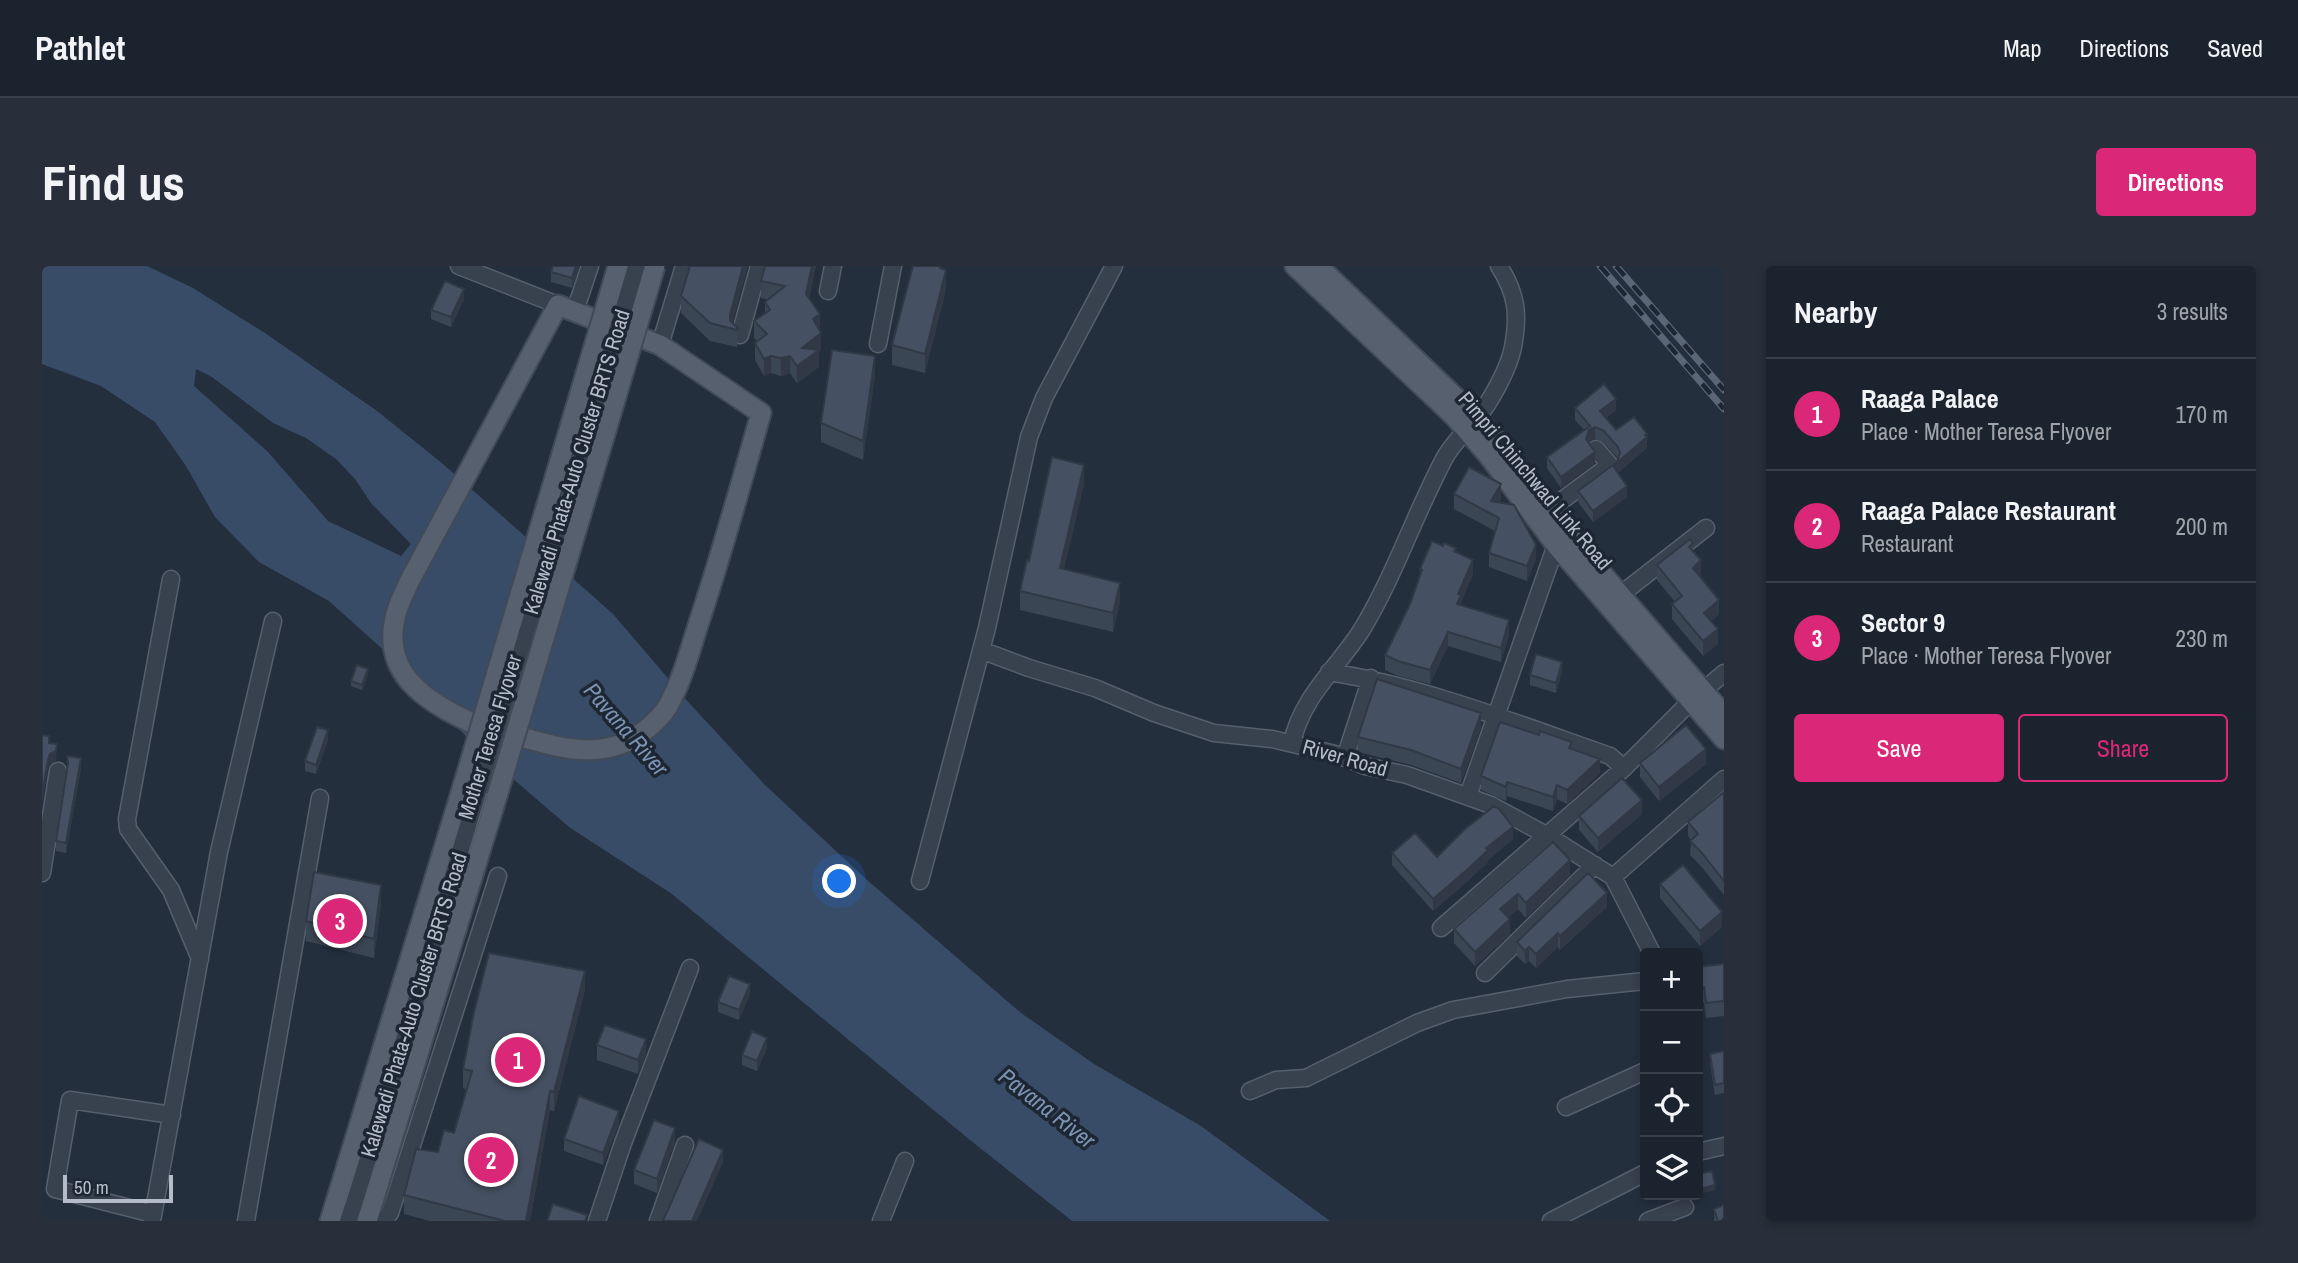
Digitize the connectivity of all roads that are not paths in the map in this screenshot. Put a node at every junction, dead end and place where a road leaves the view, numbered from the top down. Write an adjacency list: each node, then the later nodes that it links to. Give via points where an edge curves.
1 (459, 266): 15 (street)
2 (590, 266): 15 (street)
3 (618, 266): 34 (main road, Mother Teresa Flyover, bridge)
4 (636, 266): 66 (street, Kalewadi Phata-Auto Cluster BRTS Road, bridge, via 393,1079)
5 (655, 266): 35 (main road, Mother Teresa Flyover, bridge)
6 (684, 266): 18 (street)
7 (759, 266): 16 (street)
8 (833, 266): 14 (street)
9 (893, 266): 17 (street)
10 (1114, 266): 27 (street, via 1044,398 1029,437)
11 (1295, 266): 19 (main road, Pimpri Chinchwad Link Road)
12 (1318, 266): 19 (main road, Pimpri Chinchwad Link Road)
13 (1499, 266): 19 (street, via 1510,284 1516,309 1513,348 1502,377)
14 (828, 291)
15 (566, 308): 18 (main road); 34 (main road, via 513,388 395,615 391,638 397,663 408,681 444,710)
16 (740, 335)
17 (878, 344)
18 (660, 345): 35 (main road, via 761,413 728,535 685,662 667,707 624,743 595,751)
19 (1471, 423): 21 (main road, Pimpri Chinchwad Link Road, via 1501,446); 23 (main road, Pimpri Chinchwad Link Road, via 1489,456); 28 (street, via 1445,457 1382,593)
20 (1596, 449): 21 (street, via 1610,465)
21 (1549, 510): 23 (main road, Pimpri Chinchwad Link Road)
22 (1706, 527): 25 (street)
23 (1567, 550): 25 (main road, Pimpri Chinchwad Link Road); 31 (main road, Pimpri Chinchwad Link Road); 33 (street)
24 (171, 579): 52 (street, via 127,819 128,829 171,890)
25 (1620, 594): 31 (main road, Pimpri Chinchwad Link Road)
26 (273, 621): 52 (street, via 219,852)
27 (981, 650): 37 (street, River Road, via 1214,733); 49 (street)
28 (1329, 672): 30 (street); 37 (street, via 1307,704)
29 (1724, 673): 31 (street)
30 (1371, 678): 33 (street); 38 (street)
31 (1697, 695): 32 (main road, Pimpri Chinchwad Link Road); 36 (main road, Pimpri Chinchwad Link Road); 39 (street)
32 (1724, 715)
33 (1497, 716): 39 (street, via 1610,755); 42 (street)
34 (480, 727): 66 (main road, Mother Teresa Flyover, bridge)
35 (515, 735): 66 (main road, Mother Teresa Flyover, bridge)
36 (1724, 739)
37 (1292, 743): 38 (street, River Road)
38 (1345, 758): 42 (street, River Road)
39 (1624, 768): 44 (street)
40 (58, 771): 46 (street)
41 (1724, 779): 48 (street)
42 (1468, 796): 44 (street, River Road)
43 (320, 798): 68 (street)
44 (1548, 836): 45 (street, River Road); 50 (street)
45 (1595, 865): 48 (street, River Road); 54 (street)
46 (42, 873)
47 (498, 876): 66 (street, via 390,1213)
48 (1613, 877): 51 (street, River Road)
49 (920, 881)
50 (1441, 928)
51 (1649, 948)
52 (200, 959): 59 (street)
53 (690, 968): 70 (street)
54 (1485, 973)
55 (1640, 982): 57 (street, via 1567,989 1453,1010 1306,1078 1276,1080)
56 (1640, 1073): 58 (street)
57 (1250, 1091)
58 (1566, 1107)
59 (172, 1115): 67 (street); 67 (street, via 70,1100 55,1189)
60 (685, 1145): 71 (street)
61 (1724, 1146): 62 (street)
62 (1703, 1151)
63 (905, 1161): 72 (street)
64 (1640, 1176): 73 (street)
65 (1685, 1207): 74 (street)
66 (360, 1214): 69 (main road, Mother Teresa Flyover)
67 (153, 1217)
68 (246, 1221)
69 (330, 1221)
70 (597, 1221)
71 (658, 1221)
72 (881, 1221)
73 (1551, 1221)
74 (1648, 1221)

